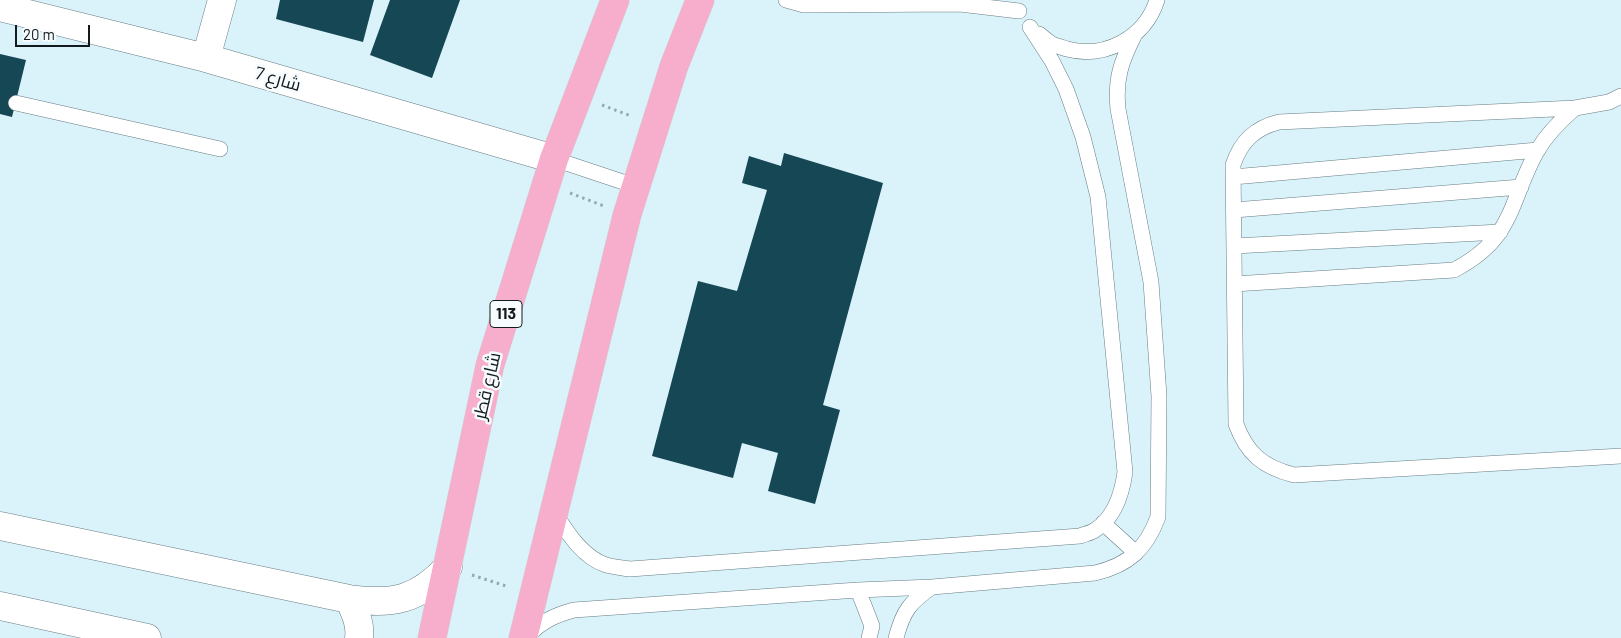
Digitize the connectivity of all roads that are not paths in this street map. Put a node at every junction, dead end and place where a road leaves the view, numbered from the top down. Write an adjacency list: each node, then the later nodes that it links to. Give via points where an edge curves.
1 (222, 0): 11 (street)
2 (615, 0): 17 (main road, شارع قطر / 113)
3 (700, 0): 19 (main road, via 674,66)
4 (786, 0): 6 (lane, via 804,5)
5 (1157, 0): 10 (lane, via 1152,13)
6 (966, 2): 7 (lane)
7 (1017, 6): 9 (lane)
8 (0, 7): 11 (street, شارع 7)
9 (1030, 28): 10 (lane, via 1053,45 1080,52 1108,49); 27 (lane, via 1066,89 1084,137 1098,197 1125,472 1118,501)
10 (1134, 36): 29 (lane, via 1121,64 1116,92 1150,282 1159,396 1158,517 1146,543)
11 (206, 58): 17 (street, شارع 7)
12 (1621, 96): 14 (lane, via 1609,102)
13 (16, 103): 15 (lane)
14 (1575, 108): 16 (lane, via 1559,122); 18 (lane, via 1279,122 1266,126 1244,142 1233,165)
15 (220, 149)
16 (1538, 150): 18 (lane); 20 (lane)
17 (550, 172): 19 (lane); 30 (main road, شارع قطر / 113, via 490,365)
18 (1234, 177): 21 (lane)
19 (635, 186): 26 (main road)
20 (1522, 187): 21 (lane); 22 (lane)
21 (1234, 210): 23 (lane)
22 (1500, 232): 23 (lane); 24 (lane, via 1487,249 1454,270)
23 (1234, 246): 24 (lane)
24 (1234, 284): 25 (lane, via 1236,424 1255,456 1279,471 1294,475)
25 (1621, 456)
26 (554, 512): 27 (lane, via 571,538 590,555 606,565 630,569 1080,536); 38 (main road)
27 (1103, 523): 29 (lane)
28 (0, 526): 33 (street)
29 (1136, 554): 31 (lane, via 1110,569 1095,573)
30 (448, 567): 33 (street, via 427,586 401,599 373,602); 37 (main road, شارع قطر / 113)
31 (932, 587): 32 (lane); 40 (lane, via 915,599 902,617)
32 (858, 590): 38 (lane, via 574,610 545,620); 39 (lane, via 872,626)
33 (349, 599): 36 (street, via 357,615)
34 (0, 606): 35 (street)
35 (147, 638)
36 (359, 638)
37 (432, 638)
38 (524, 638)
39 (869, 638)
40 (896, 638)

